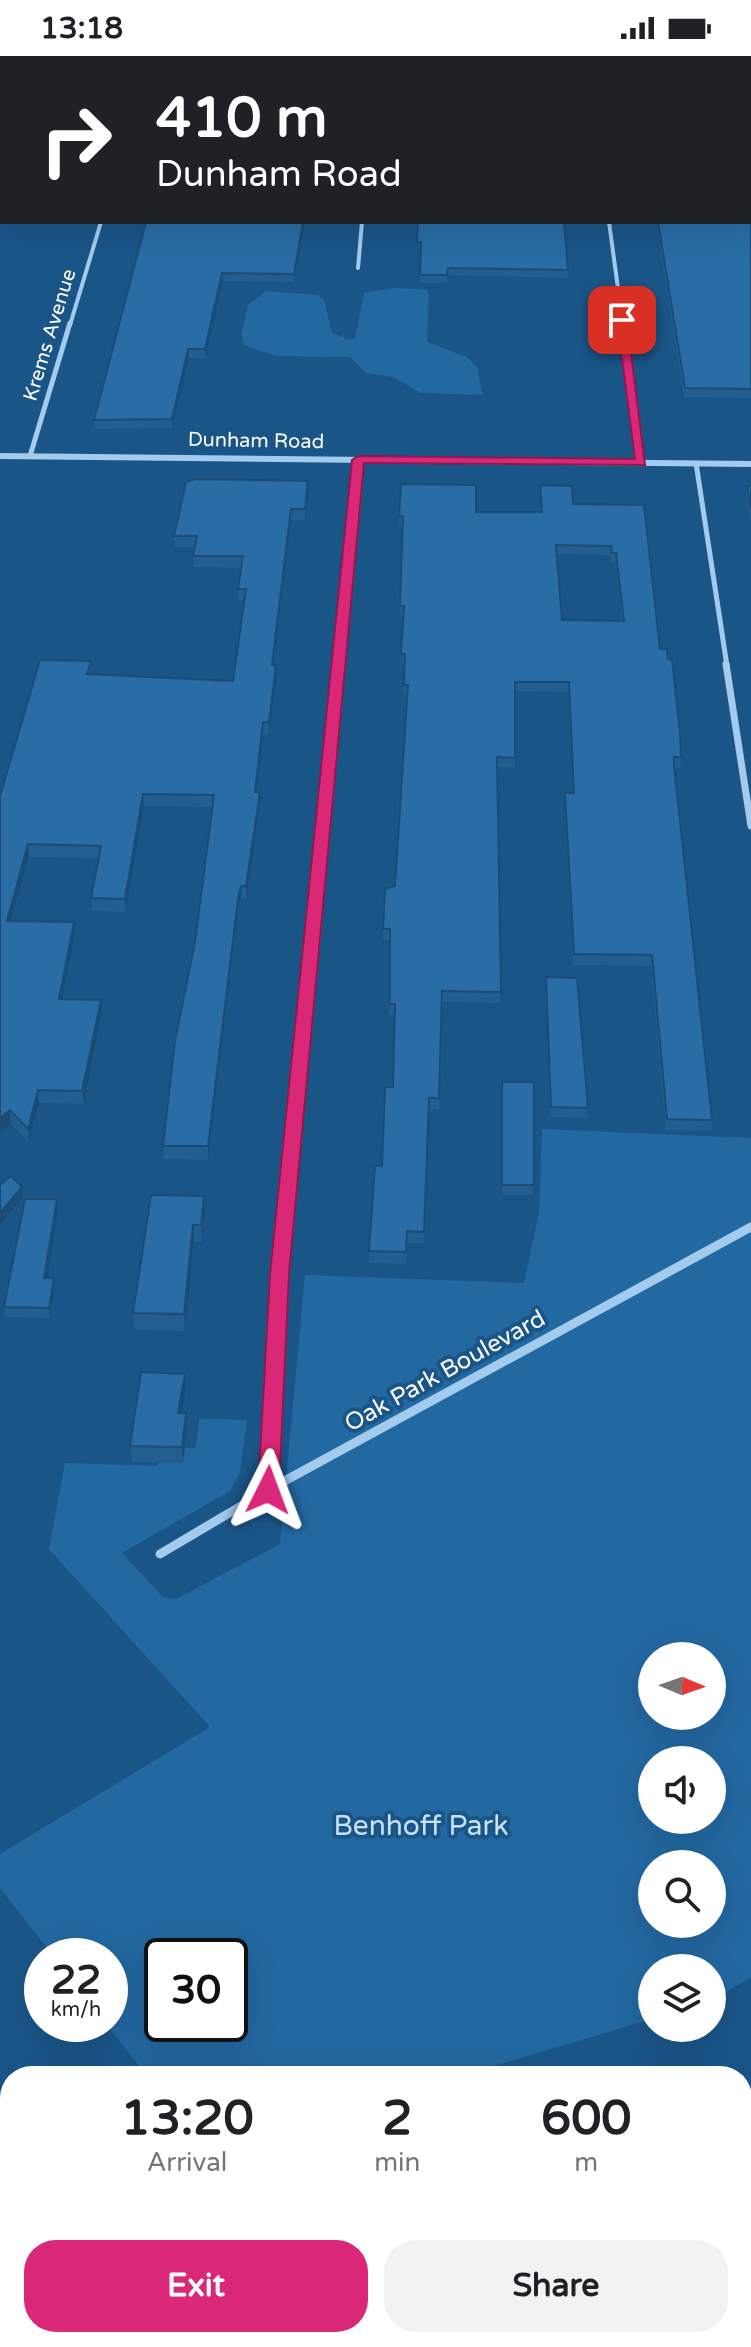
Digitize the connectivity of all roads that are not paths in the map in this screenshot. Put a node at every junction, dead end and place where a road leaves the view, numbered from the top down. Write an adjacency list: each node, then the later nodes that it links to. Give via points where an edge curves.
1 (100, 224): 6 (street, Krems Avenue)
2 (362, 224): 4 (street)
3 (609, 224): 8 (street)
4 (358, 268)
5 (0, 456): 6 (street, Dunham Road)
6 (30, 456): 7 (street, Dunham Road)
7 (358, 460): 8 (street, Dunham Road); 13 (street, via 280,1274)
8 (641, 463): 9 (street, Dunham Road)
9 (696, 463): 10 (street, Dunham Road); 11 (street)
10 (751, 464)
11 (751, 826)
12 (751, 1227): 13 (street, Oak Park Boulevard)
13 (268, 1490): 14 (street, Oak Park Boulevard)
14 (160, 1554)

